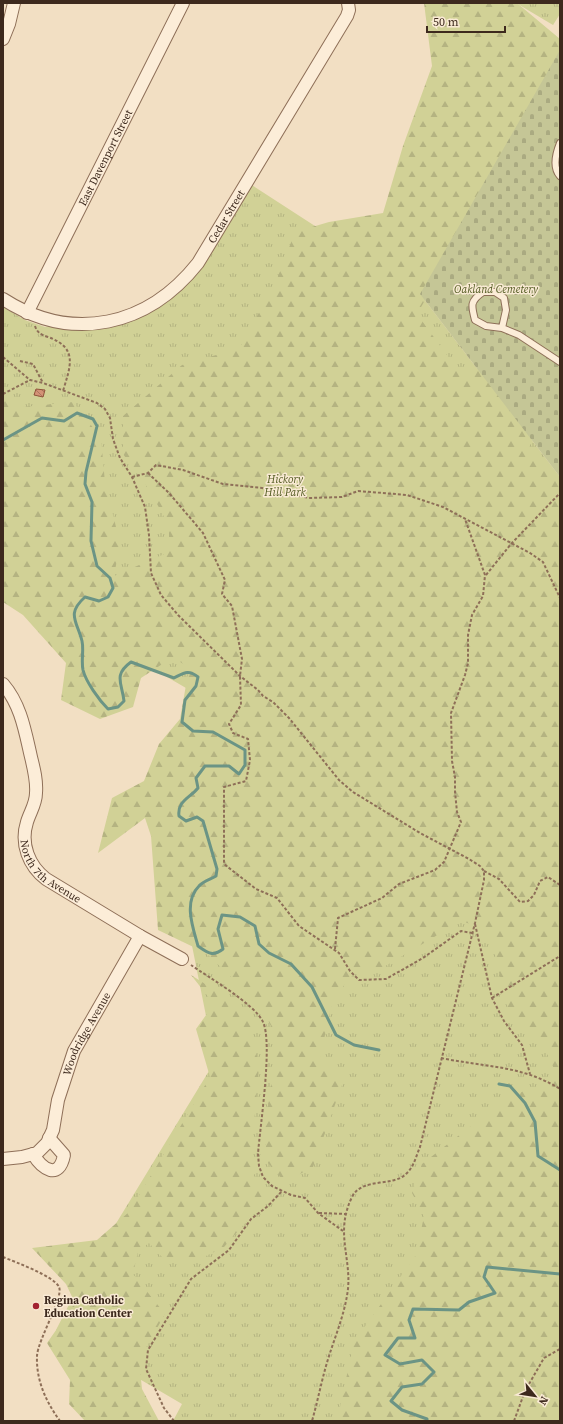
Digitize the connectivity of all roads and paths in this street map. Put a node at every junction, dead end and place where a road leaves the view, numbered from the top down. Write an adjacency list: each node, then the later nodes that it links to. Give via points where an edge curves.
1 (14, 3): 4 (street)
2 (183, 3): 8 (street, East Davenport Street)
3 (348, 3): 8 (street, Cedar Street, via 347,16 198,263 186,278 157,303 122,319 84,324 64,323)
4 (3, 39)
5 (560, 143): 6 (lane, via 555,159)
6 (560, 176)
7 (3, 300): 8 (street, Cedar Street)
8 (31, 314): 15 (path, via 37,330 59,342 71,356 70,369)
9 (502, 328): 9 (lane, via 506,310 504,298 495,292 483,292 474,299 472,308 475,320 486,326); 12 (lane, via 519,335)
10 (3, 357): 13 (path)
11 (20, 361): 14 (path, via 33,364)
12 (560, 362)
13 (30, 380): 14 (path); 16 (path)
14 (43, 383): 15 (path)
15 (62, 391): 18 (path, via 97,403 105,409 110,418 113,439 120,458)
16 (3, 394)
17 (148, 473): 18 (path); 20 (path, via 156,465 170,467 223,484 262,488 309,498 342,497 358,491 407,495); 24 (path, via 169,493 203,533 211,547 225,580 222,594 232,606 242,659)
18 (132, 477): 24 (path, via 145,507 151,573 161,595)
19 (560, 493): 21 (path)
20 (465, 519): 21 (path); 22 (path)
21 (512, 544): 22 (path); 23 (path, via 542,562)
22 (485, 575): 26 (path, via 483,596 472,615 468,636 468,663 451,713 452,760 460,822)
23 (560, 598)
24 (240, 676): 26 (path, via 289,718 339,780 353,792); 32 (path, via 241,705 229,724 233,733 248,739 250,760 246,781 224,786 224,864 256,889 277,898 299,926)
25 (3, 684): 31 (street, North 7th Avenue, via 21,714 36,782 34,807 25,833 25,845 31,862 46,879)
26 (448, 849): 27 (path, via 475,863); 32 (path, via 444,862 435,870 399,884 382,898 338,918)
27 (484, 871): 28 (path, via 503,883 520,902 528,901 534,895 540,881 544,879 548,878); 29 (path)
28 (560, 885)
29 (475, 923): 30 (path); 35 (path)
30 (472, 933): 32 (path, via 461,931 423,958 386,979 359,980); 36 (path)
31 (140, 936): 34 (street, North 7th Avenue); 39 (street, Woodridge Avenue, via 74,1051)
32 (335, 949)
33 (560, 956): 35 (path)
34 (182, 959): 42 (path, via 244,1002 263,1022 267,1049 259,1166 263,1177)
35 (492, 998): 37 (path, via 504,1021 522,1044)
36 (441, 1058): 37 (path); 44 (path, via 414,1164 400,1178 374,1183 356,1192)
37 (530, 1074): 38 (path)
38 (560, 1089)
39 (49, 1138): 40 (street, Woodridge Avenue); 40 (street, via 64,1155 63,1163 58,1169 46,1169)
40 (33, 1154): 41 (street)
41 (3, 1159)
42 (282, 1191): 43 (path, via 305,1198); 49 (path, via 251,1219 229,1250 191,1279 148,1350 146,1369 164,1408)
43 (318, 1213): 44 (path); 45 (path)
44 (346, 1214): 45 (path)
45 (343, 1231): 50 (path, via 348,1289)
46 (3, 1256): 48 (path, via 51,1279 59,1286 60,1295 43,1333 37,1355 39,1381 48,1404)
47 (560, 1349): 51 (path, via 544,1358 525,1391)
48 (60, 1421)
49 (174, 1421)
50 (312, 1421)
51 (514, 1421)

